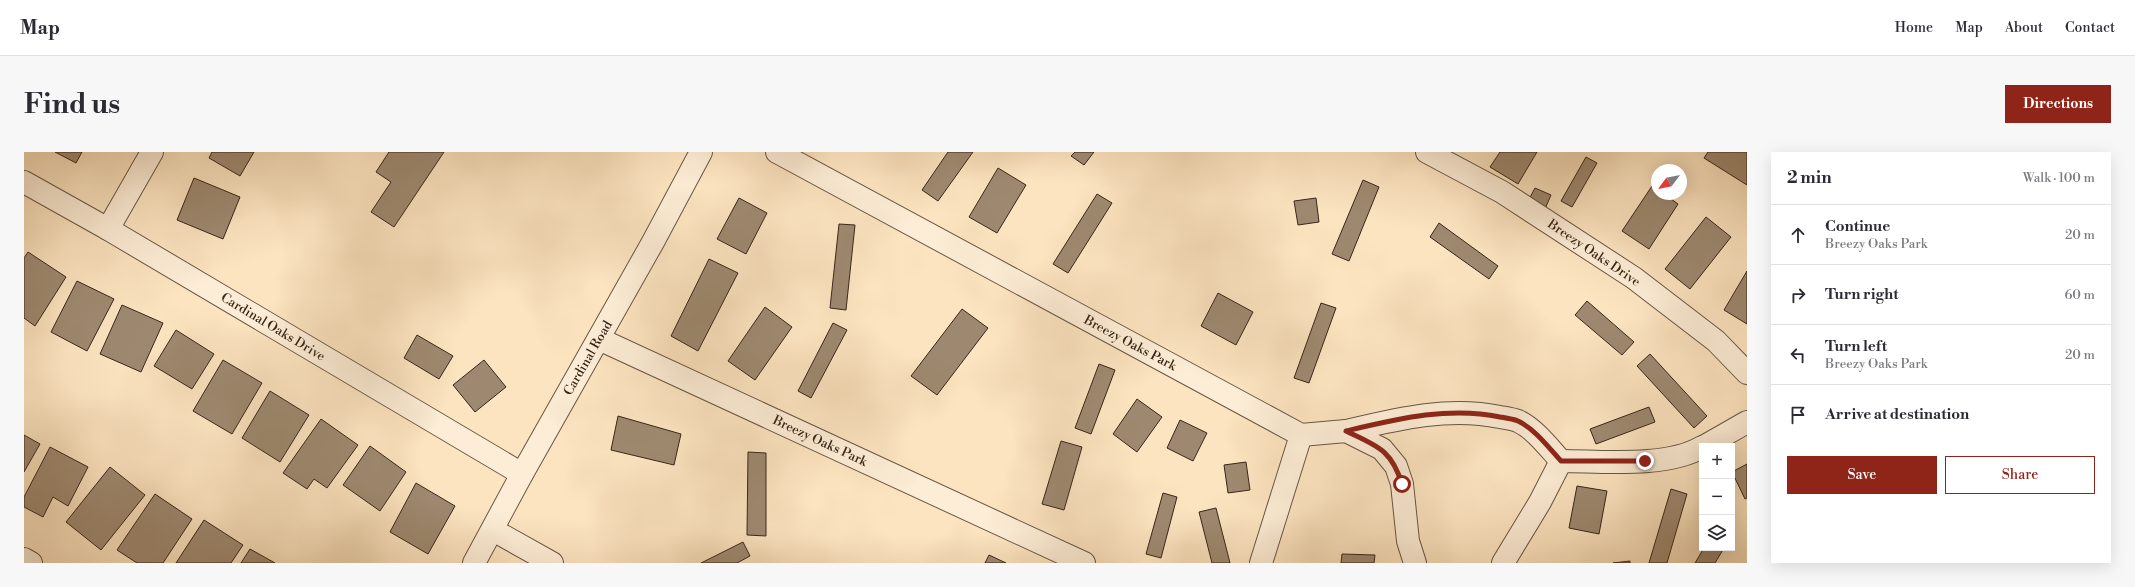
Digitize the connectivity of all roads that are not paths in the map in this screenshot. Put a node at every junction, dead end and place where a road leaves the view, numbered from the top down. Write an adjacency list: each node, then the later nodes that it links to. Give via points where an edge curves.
1 (152, 152): 6 (street)
2 (701, 152): 7 (street, Cardinal Road)
3 (777, 152): 11 (street, Breezy Oaks Park)
4 (1427, 152): 8 (street, Breezy Oaks Drive, via 1502,192 1634,278 1716,341)
5 (24, 182): 6 (street, Cardinal Oaks Drive)
6 (108, 230): 15 (street, Cardinal Oaks Drive)
7 (599, 339): 15 (street, Cardinal Road); 21 (street, Breezy Oaks Park)
8 (1747, 373)
9 (1747, 422): 12 (street)
10 (1346, 431): 11 (street); 14 (street, via 1406,417 1446,413 1484,414 1518,421 1540,438); 23 (street, via 1382,449 1396,466 1402,484 1408,541)
11 (1301, 435): 22 (street)
12 (1710, 443)
13 (1699, 450): 14 (street, via 1645,461)
14 (1561, 461): 24 (street, via 1540,502)
15 (522, 474): 16 (street, Cardinal Road)
16 (493, 530): 19 (street, Cardinal Road); 20 (street)
17 (24, 559): 18 (street)
18 (31, 563)
19 (474, 563)
20 (552, 563)
21 (1084, 563)
22 (1261, 563)
23 (1415, 563)
24 (1503, 563)

